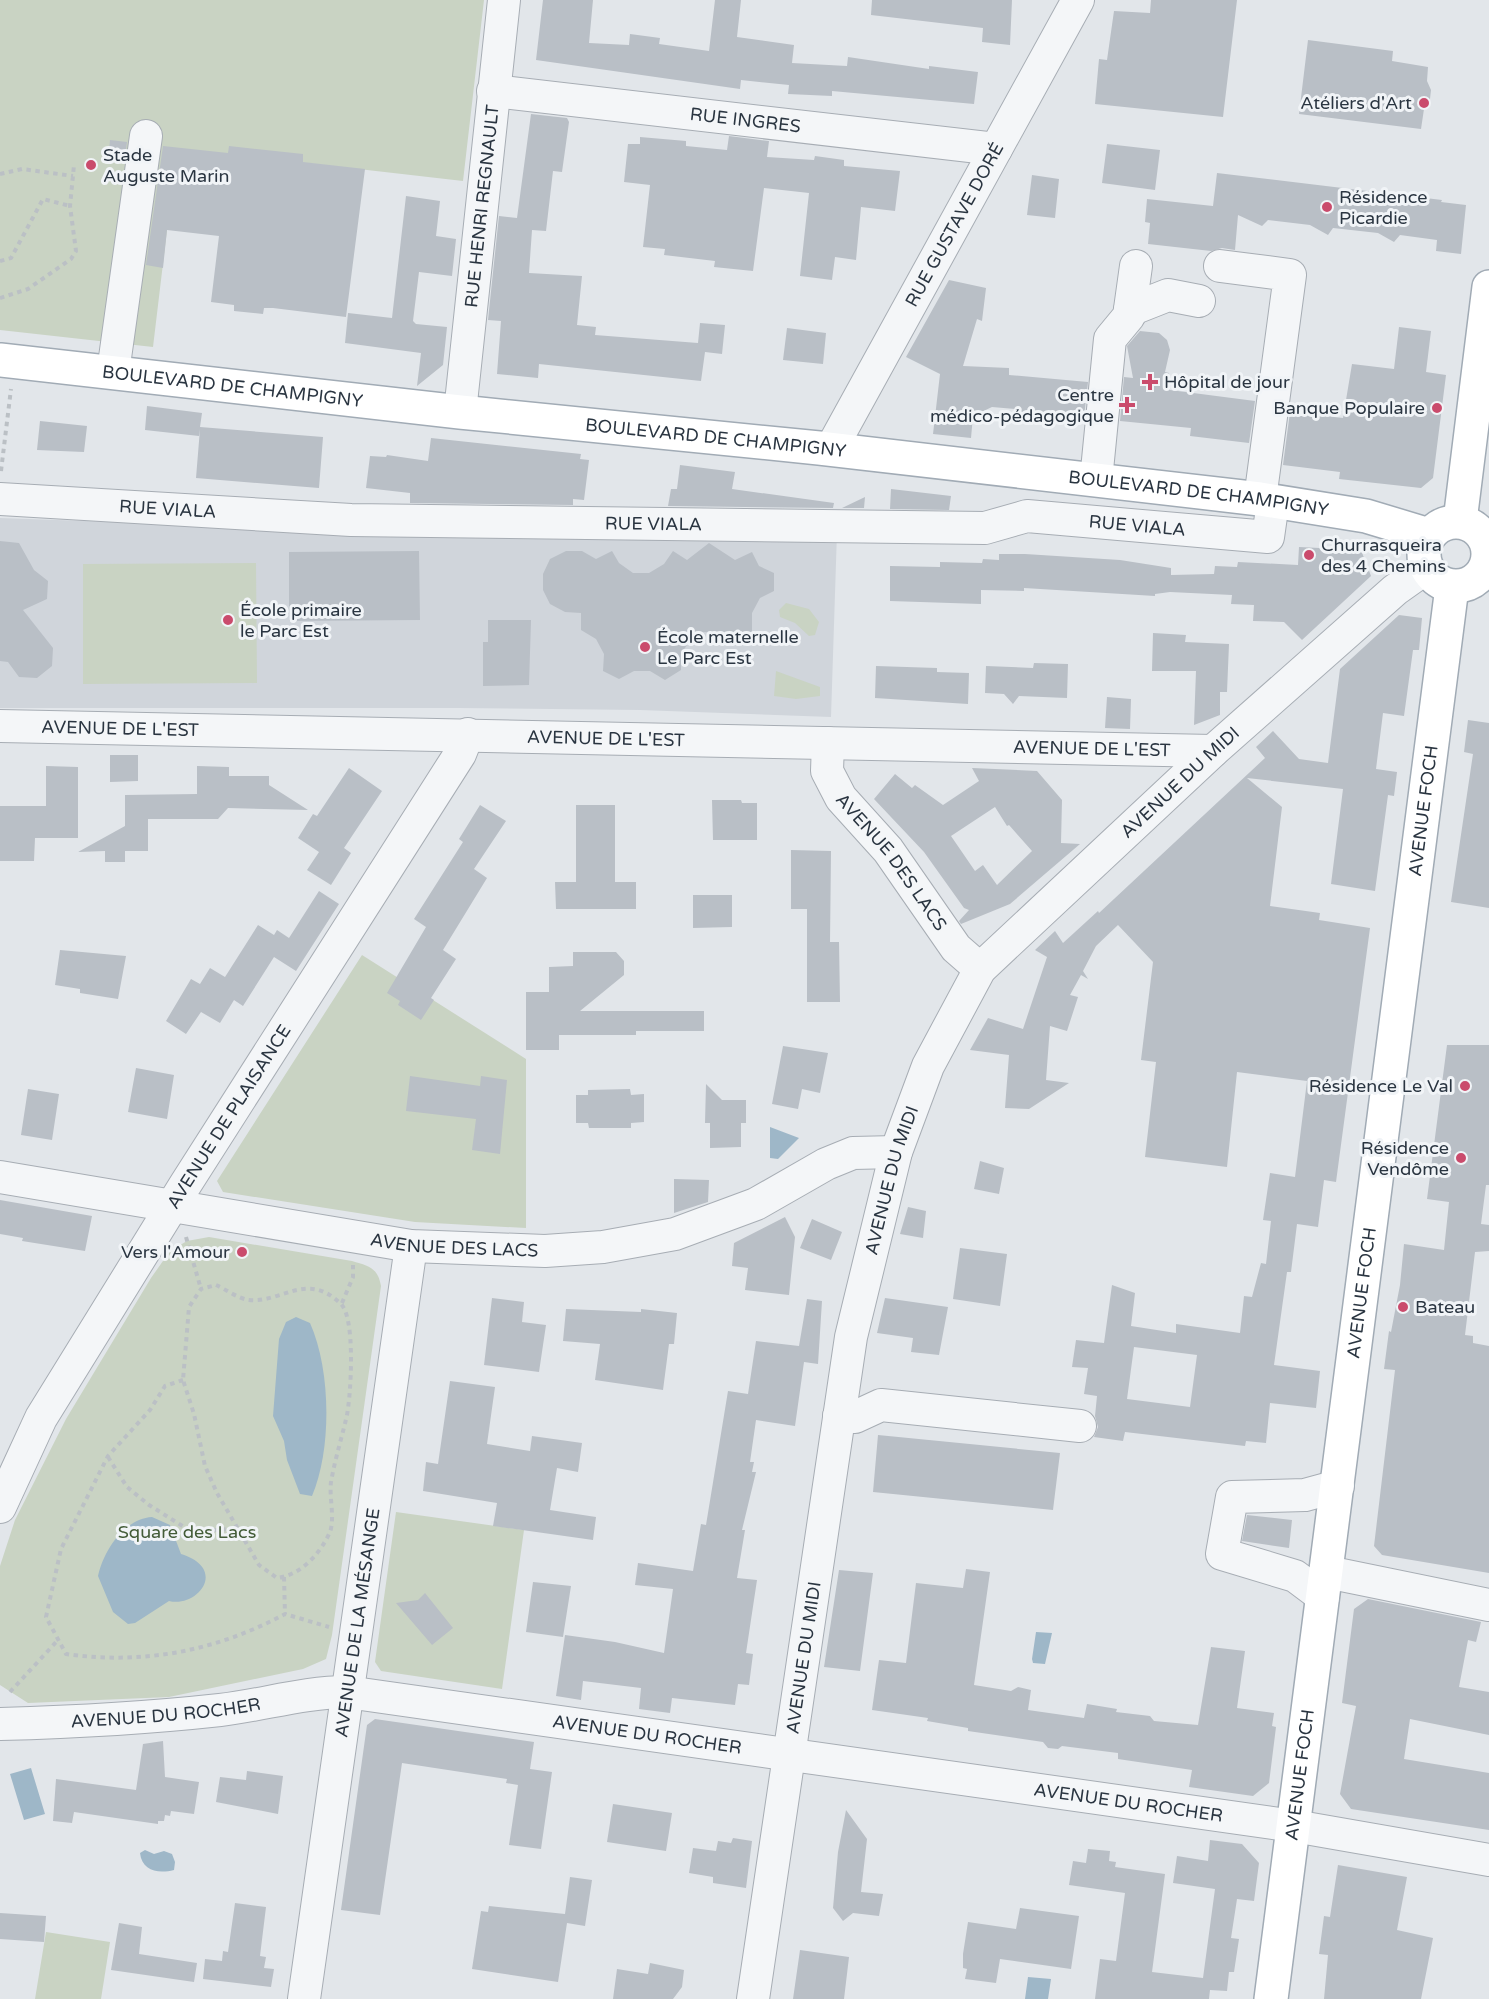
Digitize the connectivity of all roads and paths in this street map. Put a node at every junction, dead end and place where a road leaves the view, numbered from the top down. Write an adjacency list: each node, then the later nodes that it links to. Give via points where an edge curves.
1 (504, 0): 3 (street, RUE HENRI REGNAULT)
2 (1078, 0): 5 (street, RUE GUSTAVE DORÉ)
3 (493, 91): 5 (street, RUE INGRES); 19 (street, RUE HENRI REGNAULT)
4 (146, 135): 18 (street)
5 (996, 149): 20 (street, RUE GUSTAVE DORÉ)
6 (74, 165): 8 (path)
7 (0, 174): 8 (path, via 22,169)
8 (73, 176): 9 (path)
9 (70, 206): 10 (path, via 43,199 11,258); 14 (path, via 75,251 71,259 28,289)
10 (0, 261)
11 (1136, 266): 16 (street)
12 (1221, 266): 25 (street, via 1290,275)
13 (1489, 287): 27 (main road)
14 (0, 298)
15 (1199, 301): 16 (street, via 1168,295)
16 (1130, 310): 23 (street, via 1110,339)
17 (6, 371): 18 (main road, BOULEVARD DE CHAMPIGNY); 22 (path)
18 (113, 372): 19 (main road, BOULEVARD DE CHAMPIGNY)
19 (460, 412): 20 (main road, BOULEVARD DE CHAMPIGNY)
20 (831, 449): 21 (main road, BOULEVARD DE CHAMPIGNY)
21 (1031, 474): 23 (main road, BOULEVARD DE CHAMPIGNY); 26 (street)
22 (0, 476)
23 (1096, 480): 25 (main road, BOULEVARD DE CHAMPIGNY)
24 (0, 499): 26 (street, RUE VIALA, via 351,520 985,528)
25 (1266, 501): 26 (street, RUE VIALA, via 1268,537); 28 (main road, BOULEVARD DE CHAMPIGNY, via 1366,516)
26 (1027, 516)
27 (1460, 521): 28 (main road, via 1438,526); 29 (main road, via 1473,526 1485,538)
28 (1429, 535): 30 (main road, via 1423,552)
29 (1488, 557): 31 (main road, via 1487,565)
30 (1426, 568): 31 (main road, via 1439,583); 35 (street, AVENUE DU MIDI, via 1395,590)
31 (1470, 589): 48 (main road, AVENUE FOCH)
32 (0, 726): 33 (street, AVENUE DE L'EST)
33 (468, 734): 34 (street, AVENUE DE L'EST); 39 (street, AVENUE DE PLAISANCE, via 460,754)
34 (828, 743): 35 (street, AVENUE DE L'EST); 36 (street, AVENUE DES LACS, via 827,771 841,798 888,850 956,948)
35 (1213, 751): 36 (street, AVENUE DU MIDI)
36 (980, 969): 37 (street, AVENUE DU MIDI, via 928,1066)
37 (896, 1152): 40 (street, AVENUE DES LACS, via 853,1153 756,1204 675,1234 603,1247 545,1251); 45 (street, AVENUE DU MIDI, via 851,1337)
38 (0, 1177): 39 (street, AVENUE DES LACS)
39 (178, 1218): 40 (street, AVENUE DES LACS); 42 (path); 49 (street, AVENUE DE PLAISANCE, via 41,1418)
40 (411, 1246): 58 (street, AVENUE DE LA MÉSANGE)
41 (352, 1261): 43 (path, via 353,1277)
42 (201, 1289): 43 (path, via 216,1285 248,1300 300,1288 320,1291); 44 (path, via 189,1307)
43 (342, 1303): 51 (path, via 349,1318 351,1350 348,1411 331,1484 330,1530 311,1560 297,1573)
44 (183, 1380): 47 (path, via 165,1386 150,1410); 50 (path, via 205,1466)
45 (839, 1416): 46 (street, via 855,1417 881,1405); 60 (street, AVENUE DU MIDI)
46 (1080, 1426)
47 (108, 1457): 50 (path, via 127,1487 192,1532); 56 (path, via 61,1549 46,1617)
48 (1338, 1486): 52 (main road, AVENUE FOCH); 52 (street, via 1305,1495 1232,1497 1222,1554)
49 (0, 1507)
50 (238, 1531): 51 (path, via 259,1565 277,1578)
51 (284, 1577): 54 (path)
52 (1325, 1585): 53 (street); 61 (main road, AVENUE FOCH)
53 (1489, 1605)
54 (285, 1614): 55 (path); 56 (path, via 251,1632 154,1658 106,1660 66,1654)
55 (333, 1628)
56 (58, 1640): 57 (path)
57 (10, 1692)
58 (347, 1692): 59 (street, AVENUE DU ROCHER, via 321,1692 138,1719); 60 (street, AVENUE DU ROCHER); 63 (street, AVENUE DE LA MÉSANGE)
59 (0, 1724)
60 (788, 1754): 61 (street, AVENUE DU ROCHER); 64 (street, AVENUE DU MIDI)
61 (1293, 1826): 62 (street, AVENUE DU ROCHER); 65 (main road, AVENUE FOCH)
62 (1489, 1860)
63 (304, 1999)
64 (753, 1999)
65 (1271, 1999)

